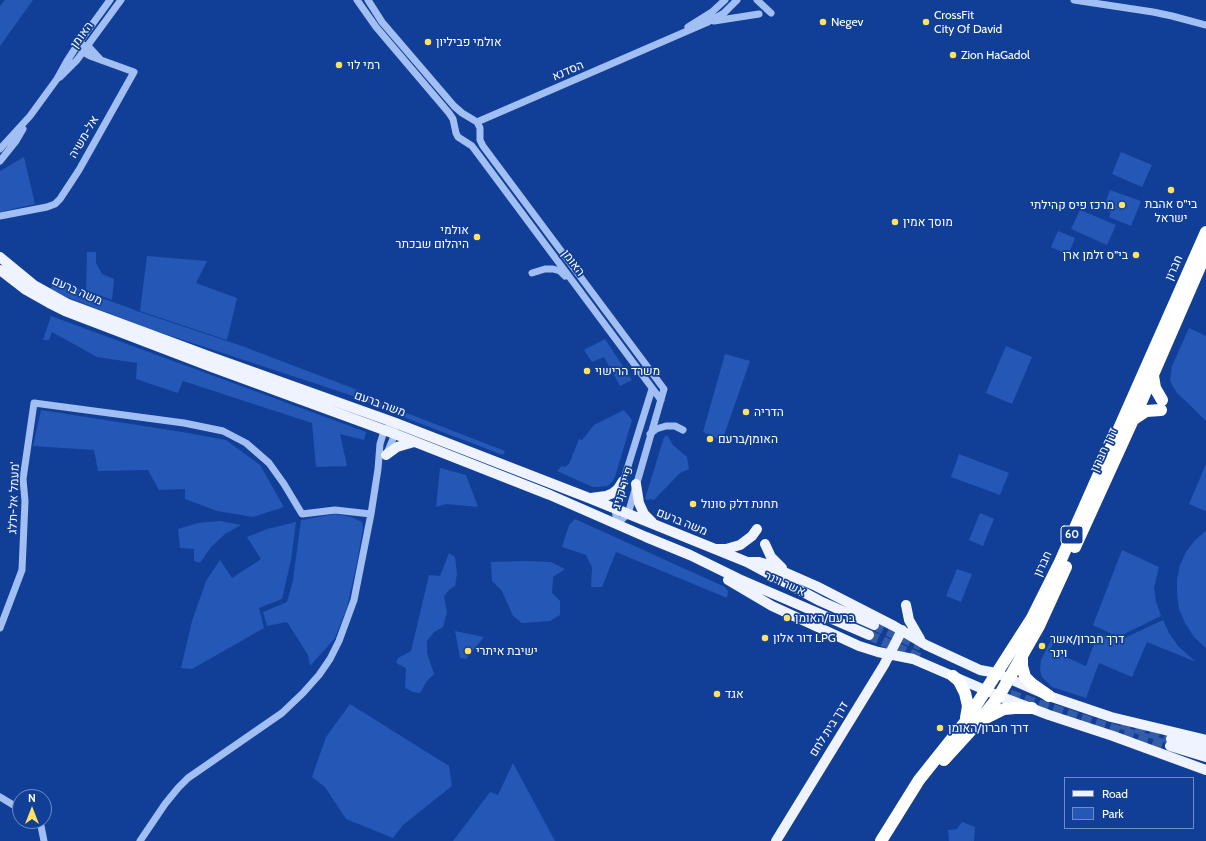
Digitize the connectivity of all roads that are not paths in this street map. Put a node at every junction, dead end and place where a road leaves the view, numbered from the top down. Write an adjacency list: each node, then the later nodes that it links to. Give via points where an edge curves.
1 (110, 0): 14 (street, האומן)
2 (121, 0): 15 (street, האומן)
3 (357, 0): 20 (street, האומן, via 376,27 454,119)
4 (368, 0): 18 (street, via 382,22 454,106)
5 (725, 0): 13 (street, הסדנא)
6 (757, 0): 9 (street)
7 (1074, 0): 12 (street, via 1162,14)
8 (735, 2): 11 (street, הסדנא, via 724,13)
9 (771, 13)
10 (759, 14): 11 (street)
11 (708, 22): 13 (street, הסדנא)
12 (1206, 25)
13 (668, 41): 19 (street, הסדנא)
14 (78, 44): 15 (street); 16 (street, האומן)
15 (85, 49): 16 (street, האומן, via 74,64); 25 (street, אל-משיה, via 102,60 134,72 60,199 47,207)
16 (57, 79): 17 (street, האומן)
17 (30, 116): 23 (street, האומן); 24 (street, האומן, via 16,141)
18 (470, 117): 19 (street); 20 (street, via 461,119)
19 (477, 122): 21 (street, האומן)
20 (456, 130): 22 (street, האומן, via 458,137)
21 (480, 132): 22 (street, via 475,139); 34 (street, האומן, via 480,140 485,149)
22 (465, 141): 31 (street, האומן, via 472,146)
23 (0, 149)
24 (0, 161)
25 (0, 216)
26 (1206, 232): 68 (highway, חברון / 60, via 1060,562 1030,622)
27 (1206, 254): 32 (highway, דרך חברון / 60)
28 (0, 257): 37 (main road, משה ברעם, via 34,285 68,304)
29 (0, 270): 39 (main road, משה ברעם, via 26,290 65,311)
30 (532, 273): 31 (street, via 553,269 560,271)
31 (573, 282): 33 (street, האומן)
32 (1153, 376): 36 (highway, דרך חברון / 60); 36 (highway, via 1161,405)
33 (652, 389): 35 (street, האומן); 45 (street, פייר קניג)
34 (664, 389): 35 (street, פייר קניג)
35 (660, 400): 41 (street, פייר קניג)
36 (1134, 419): 67 (highway, דרך חברון / 60, via 1045,615)
37 (393, 422): 39 (street); 40 (street); 47 (main road, משה ברעם)
38 (683, 430): 41 (street, via 675,426 666,426)
39 (384, 431): 40 (main road, משה ברעם); 44 (street)
40 (394, 434): 42 (main road, משה ברעם); 43 (street)
41 (650, 434): 46 (street, פייר קניג)
42 (414, 442): 43 (main road, via 396,447); 51 (main road, משה ברעם, via 550,494)
43 (386, 455): 44 (street)
44 (378, 469): 49 (street)
45 (623, 481): 47 (main road, via 613,493); 48 (street, פייר קניג)
46 (636, 484): 50 (street, פייר קניג); 52 (main road, via 638,500 644,514)
47 (589, 498): 48 (main road, משה ברעם)
48 (615, 508): 50 (main road, משה ברעם); 51 (street, פייר קניג)
49 (371, 514): 62 (street, מעמל אל-ת'לג', via 335,510 302,514 269,463 246,443 224,431 184,423 34,403 23,479 25,501 22,570); 84 (street, via 346,624 319,675 282,713 188,778 165,804)
50 (628, 514): 51 (street, פייר קניג); 52 (main road, משה ברעם)
51 (617, 524): 56 (main road, משה ברעם)
52 (657, 526): 55 (main road, משה ברעם)
53 (757, 529): 55 (main road, via 740,545)
54 (765, 544): 59 (main road, via 771,556)
55 (713, 549): 57 (main road, משה ברעם)
56 (690, 555): 64 (main road, אשר וינר); 66 (main road, via 772,606 848,641)
57 (746, 562): 58 (main road, משה ברעם); 59 (main road, via 759,562)
58 (756, 568): 61 (main road, אשר וינר)
59 (785, 571): 63 (main road)
60 (906, 605): 65 (main road, via 910,625)
61 (874, 625)
62 (0, 628)
63 (902, 630): 65 (main road); 66 (main road, דרך בית לחם)
64 (869, 635)
65 (926, 645): 68 (main road, via 980,670)
66 (890, 655): 69 (main road, via 913,659); 85 (main road, דרך בית לחם)
67 (1023, 656): 70 (highway, חברון / 60); 73 (highway, via 1025,677)
68 (996, 673): 70 (main road); 71 (highway, חברון / 60)
69 (953, 676): 71 (main road); 75 (highway, via 962,685)
70 (1009, 679): 72 (highway, חברון / 60); 73 (main road)
71 (985, 690): 72 (main road); 75 (highway, חברון / 60)
72 (999, 696): 74 (main road); 75 (highway, חברון / 60)
73 (1049, 696): 76 (main road, via 1111,717)
74 (1032, 708): 75 (highway, via 1001,710); 79 (main road)
75 (970, 724): 86 (highway, חברון / 60, via 919,780); 87 (highway, חברון / 60, via 938,766)
76 (1206, 740)
77 (1206, 748): 78 (main road, via 1170,742)
78 (1206, 757)
79 (1206, 770)
80 (0, 797): 81 (street)
81 (12, 804)
82 (42, 829): 83 (street)
83 (44, 841)
84 (140, 841)
85 (776, 841)
86 (882, 841)
87 (891, 841)

